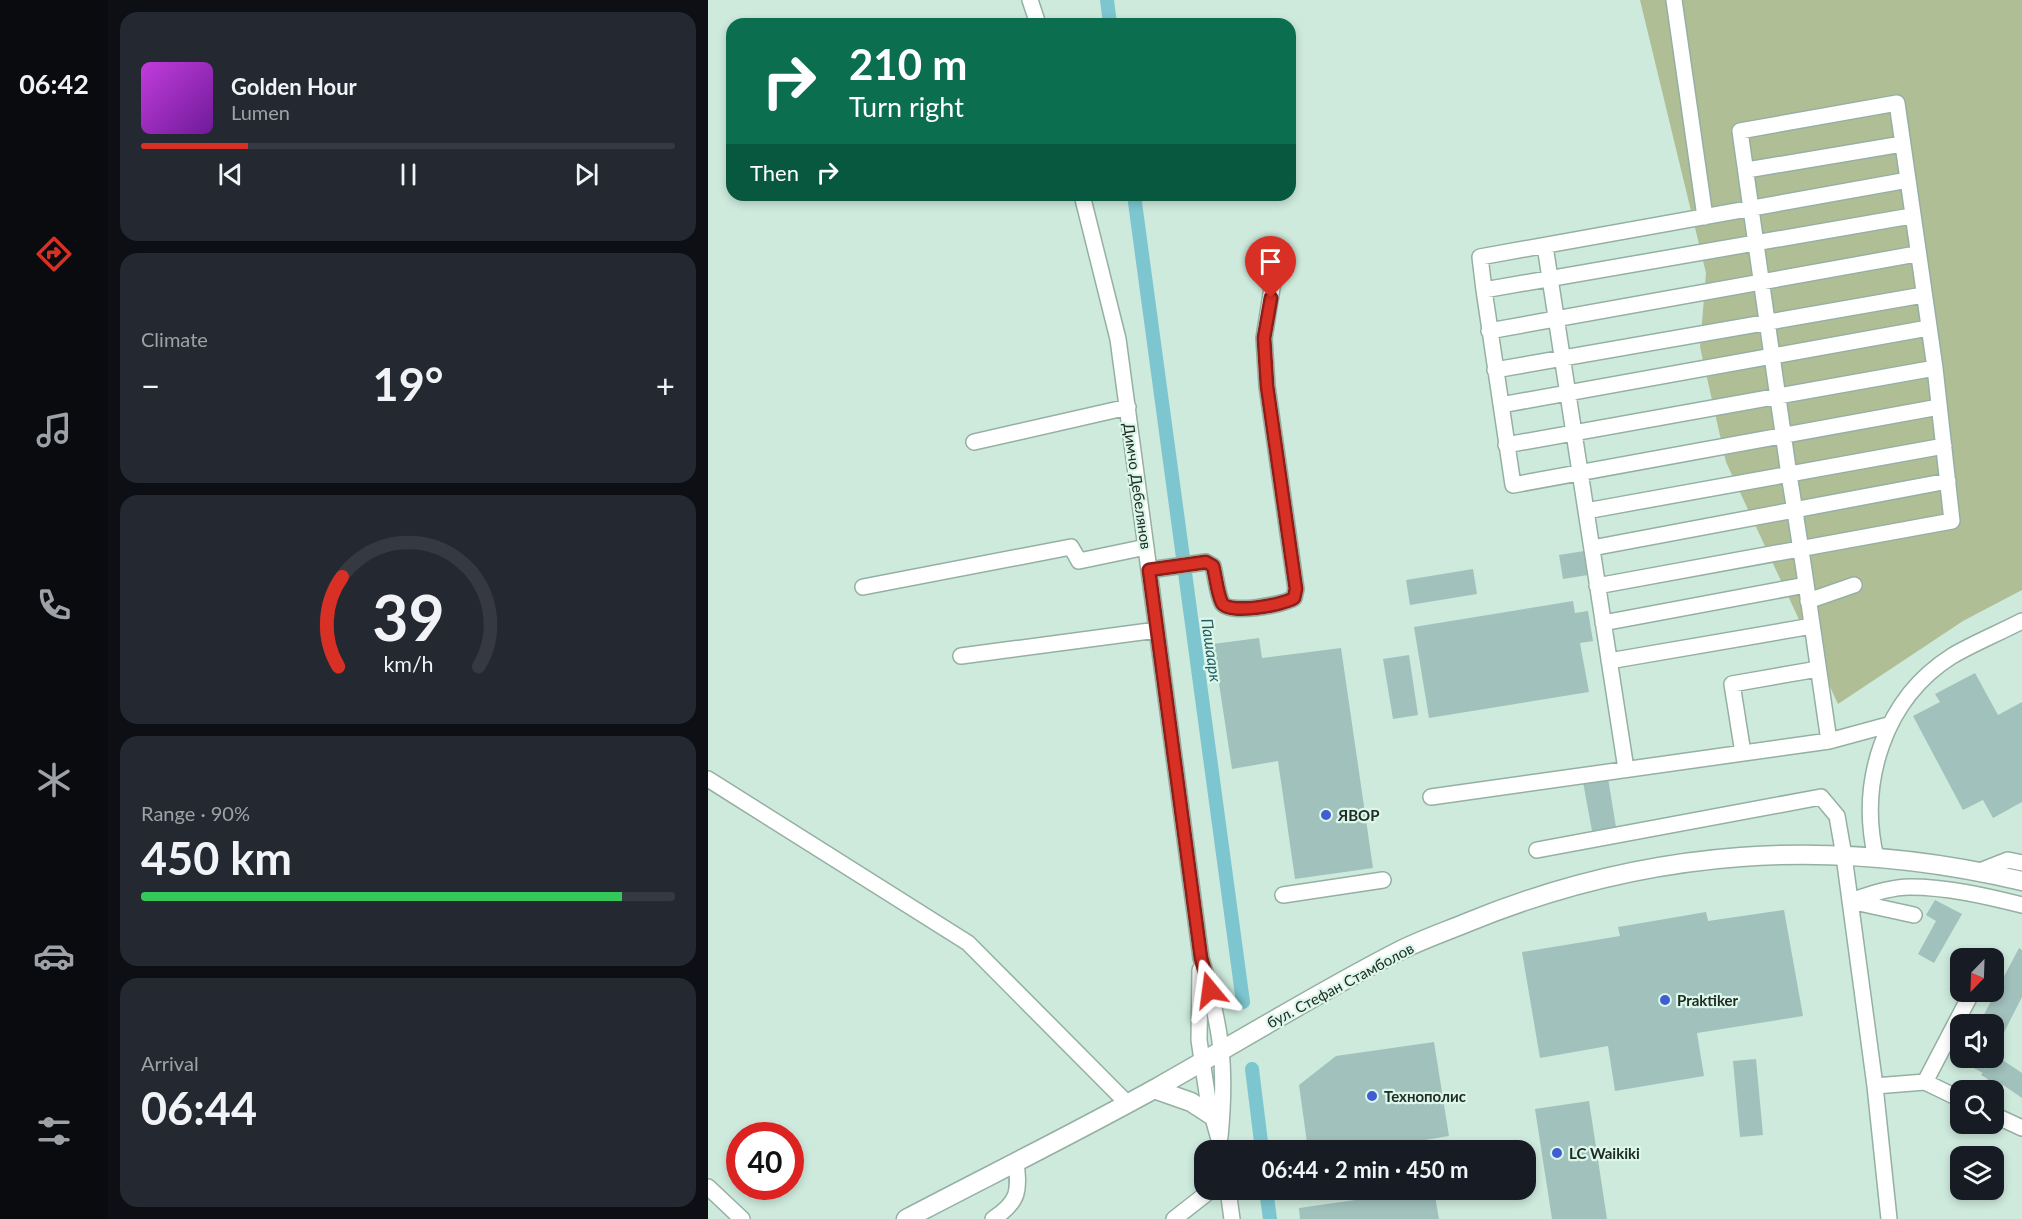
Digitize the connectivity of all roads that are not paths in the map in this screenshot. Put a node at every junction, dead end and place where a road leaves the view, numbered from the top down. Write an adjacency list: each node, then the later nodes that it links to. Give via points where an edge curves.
1 (1030, 0): 3 (street)
2 (1674, 0): 10 (street)
3 (1036, 18)
4 (1902, 144): 5 (street); 5 (street, via 1897,103 1740,131); 6 (street)
5 (1747, 170): 8 (street)
6 (1908, 180): 8 (street); 9 (street)
7 (1084, 201): 31 (street, Димчо Дебелянов, via 1118,339)
8 (1751, 209): 10 (street); 11 (street)
9 (1911, 216): 11 (street); 13 (street)
10 (1705, 217): 12 (street)
11 (1756, 241): 14 (street); 16 (street)
12 (1545, 246): 14 (street); 17 (street, via 1480,257)
13 (1916, 254): 16 (street); 18 (street)
14 (1550, 278): 17 (street); 19 (street)
15 (1273, 282): 45 (street, via 1264,338 1267,386 1296,589 1294,598 1287,603 1228,608 1222,603 1213,566 1206,562)
16 (1762, 282): 19 (street); 20 (street)
17 (1484, 290): 22 (street)
18 (1923, 294): 20 (street); 21 (street)
19 (1556, 318): 22 (street); 24 (street)
20 (1768, 320): 23 (street); 24 (street)
21 (1928, 328): 23 (street); 25 (street)
22 (1489, 331): 26 (street)
23 (1773, 356): 27 (street); 28 (street)
24 (1562, 359): 26 (street); 27 (street)
25 (1935, 368): 28 (street); 30 (street)
26 (1495, 370): 29 (street)
27 (1568, 393): 29 (street); 32 (street)
28 (1778, 395): 32 (street); 33 (street)
29 (1501, 405): 35 (street)
30 (1940, 407): 33 (street); 36 (street)
31 (1128, 408): 34 (street); 42 (street, Димчо Дебелянов)
32 (1574, 432): 35 (street); 37 (street)
33 (1784, 435): 37 (street); 38 (street)
34 (974, 442)
35 (1506, 445): 37 (street, via 1513,484)
36 (1944, 446): 38 (street); 39 (street)
37 (1580, 471): 40 (street)
38 (1789, 475): 40 (street); 41 (street)
39 (1948, 481): 41 (street); 44 (street, via 1952,521)
40 (1586, 511): 43 (street)
41 (1795, 511): 43 (street); 44 (street)
42 (1146, 547): 45 (street, Димчо Дебелянов); 49 (street, via 1079,561 1071,547)
43 (1592, 548): 48 (street)
44 (1801, 549): 46 (street); 48 (street)
45 (1149, 570): 54 (street, Димчо Дебелянов)
46 (1806, 585): 50 (street); 52 (street)
47 (1854, 585): 50 (street)
48 (1598, 586): 52 (street)
49 (863, 587)
50 (1808, 601): 53 (street)
51 (2022, 621): 58 (street, via 1951,657 1914,690)
52 (1603, 623): 56 (street)
53 (1812, 626): 56 (street); 57 (street)
54 (1157, 630): 55 (street); 75 (street, Димчо Дебелянов)
55 (961, 656)
56 (1609, 660): 61 (street)
57 (1818, 669): 59 (street); 60 (street, via 1732,684)
58 (1888, 725): 59 (street); 66 (street, via 1877,754 1871,791 1869,828)
59 (1828, 741): 60 (street)
60 (1743, 753): 61 (street)
61 (1626, 769): 63 (street)
62 (708, 779): 83 (street, via 968,943)
63 (1431, 797)
64 (1537, 850): 65 (street, via 1821,796 1837,816)
65 (1844, 856): 66 (main road, бул. Стефан Стамболов); 72 (street); 77 (main road, бул. Стефан Стамболов, via 1776,853 1704,859 1620,874 1519,901 1401,950)
66 (1876, 858): 68 (main road, бул. Стефан Стамболов)
67 (2022, 863): 68 (street, via 2008,860)
68 (1980, 871): 70 (main road, бул. Стефан Стамболов)
69 (1383, 880): 71 (street)
70 (2022, 881)
71 (1282, 895)
72 (1850, 901): 73 (street, via 1910,887 1982,895); 74 (street); 80 (street)
73 (2022, 905)
74 (1914, 915)
75 (1201, 958): 77 (street, Димчо Дебелянов, via 1215,1005); 78 (street, Димчо Дебелянов, via 1198,1016)
76 (1967, 1002): 79 (street)
77 (1222, 1049): 78 (main road, бул. Стефан Стамболов); 88 (street, Димчо Дебелянов)
78 (1202, 1062): 81 (main road, бул. Стефан Стамболов); 84 (street, Димчо Дебелянов)
79 (1925, 1082): 80 (street); 82 (street)
80 (1875, 1086): 98 (street)
81 (1154, 1089): 83 (main road, бул. Стефан Стамболов); 84 (main road, via 1191,1102)
82 (1950, 1094)
83 (1127, 1103): 89 (main road, бул. Стефан Стамболов)
84 (1214, 1117): 87 (street, Димчо Дебелянов)
85 (2004, 1119): 86 (street)
86 (2022, 1128)
87 (1220, 1140)
88 (1221, 1140)
89 (1017, 1161): 94 (main road, бул. Стефан Стамболов); 95 (street, via 1016,1198)
90 (708, 1187): 93 (street)
91 (1198, 1200): 96 (street)
92 (1229, 1200): 97 (street)
93 (742, 1219)
94 (906, 1219)
95 (993, 1219)
96 (1173, 1219)
97 (1232, 1219)
98 (1889, 1219)

